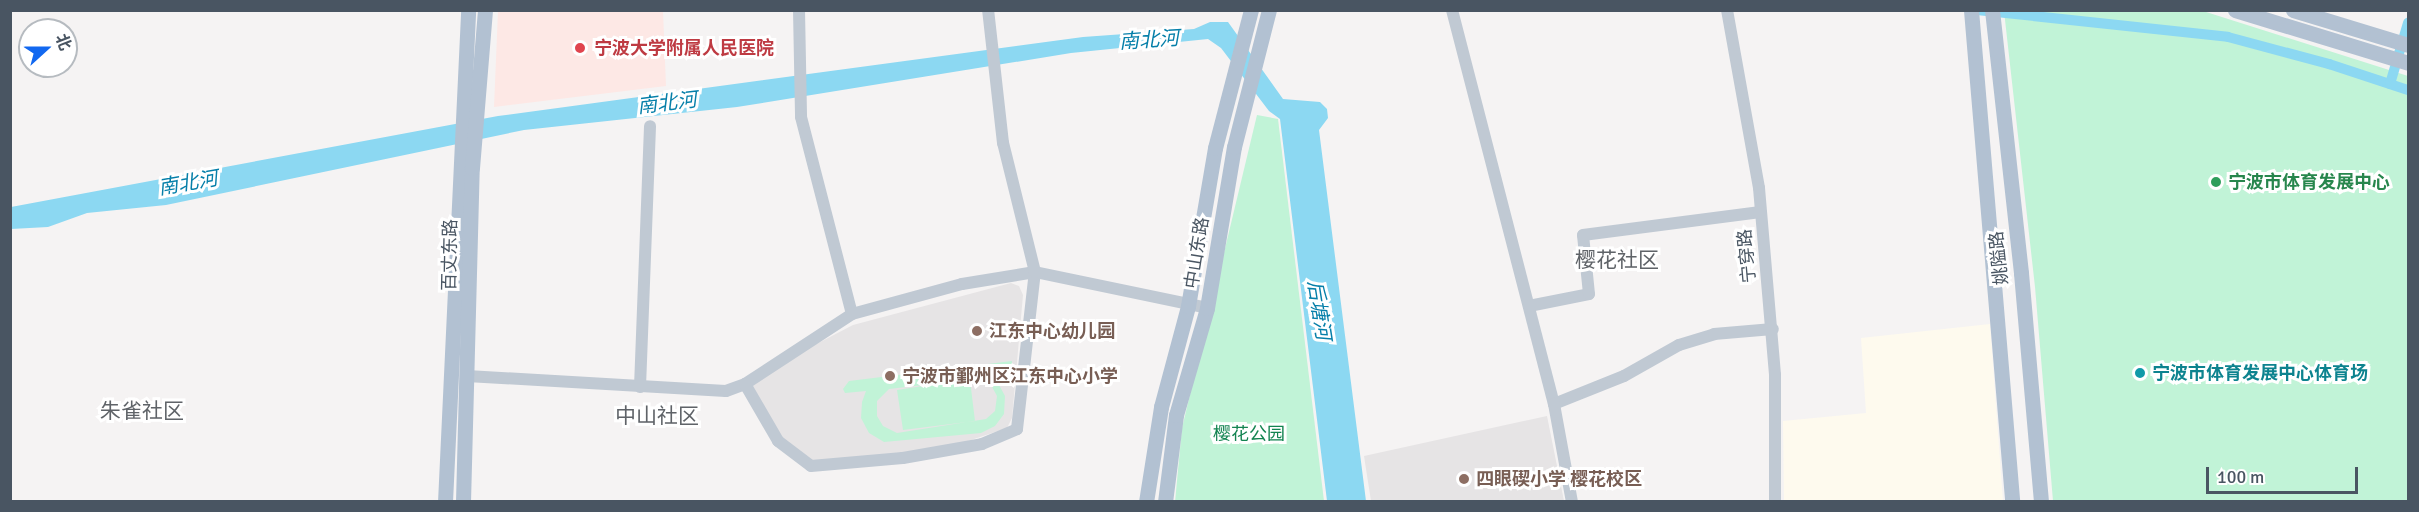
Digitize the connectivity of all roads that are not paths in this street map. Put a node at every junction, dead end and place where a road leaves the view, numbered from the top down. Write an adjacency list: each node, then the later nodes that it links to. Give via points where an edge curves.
1 (468, 10): 16 (main road, 百丈东路, via 464,111)
2 (485, 10): 16 (main road, 百丈东路)
3 (799, 10): 22 (street, via 801,117)
4 (988, 10): 18 (street, via 1003,143)
5 (1251, 10): 19 (main road, 中山东路, via 1215,148)
6 (1269, 10): 21 (main road, 中山东路, via 1234,147)
7 (1452, 10): 20 (street)
8 (1727, 10): 17 (street, 宁穿路, via 1750,126)
9 (1971, 10): 34 (main road, 姚隘路)
10 (1992, 10): 35 (main road, 姚隘路)
11 (2235, 10): 14 (main road)
12 (2293, 10): 13 (main road)
13 (2409, 45)
14 (2409, 63)
15 (650, 126): 26 (street)
16 (467, 162): 24 (main road, 百丈东路); 28 (main road, 百丈东路)
17 (1761, 212): 20 (street, via 1584,235 1589,294); 23 (street, 宁穿路)
18 (1035, 272): 19 (street); 22 (street, via 962,284); 25 (street, via 1017,429 982,444 903,458 811,466 778,441)
19 (1188, 306): 21 (street); 30 (main road, 中山东路, via 1161,407)
20 (1529, 306): 27 (street)
21 (1207, 308): 31 (main road, 中山东路, via 1176,415)
22 (852, 314): 25 (street)
23 (1773, 329): 27 (street, via 1714,334 1679,345 1624,376); 33 (street, 宁穿路)
24 (467, 376): 26 (street); 29 (main road, 百丈东路)
25 (745, 384): 26 (street, via 726,391)
26 (640, 387)
27 (1554, 404): 32 (street)
28 (445, 501)
29 (463, 501)
30 (1146, 501)
31 (1165, 501)
32 (1572, 501)
33 (1775, 501)
34 (2012, 501)
35 (2041, 501)

